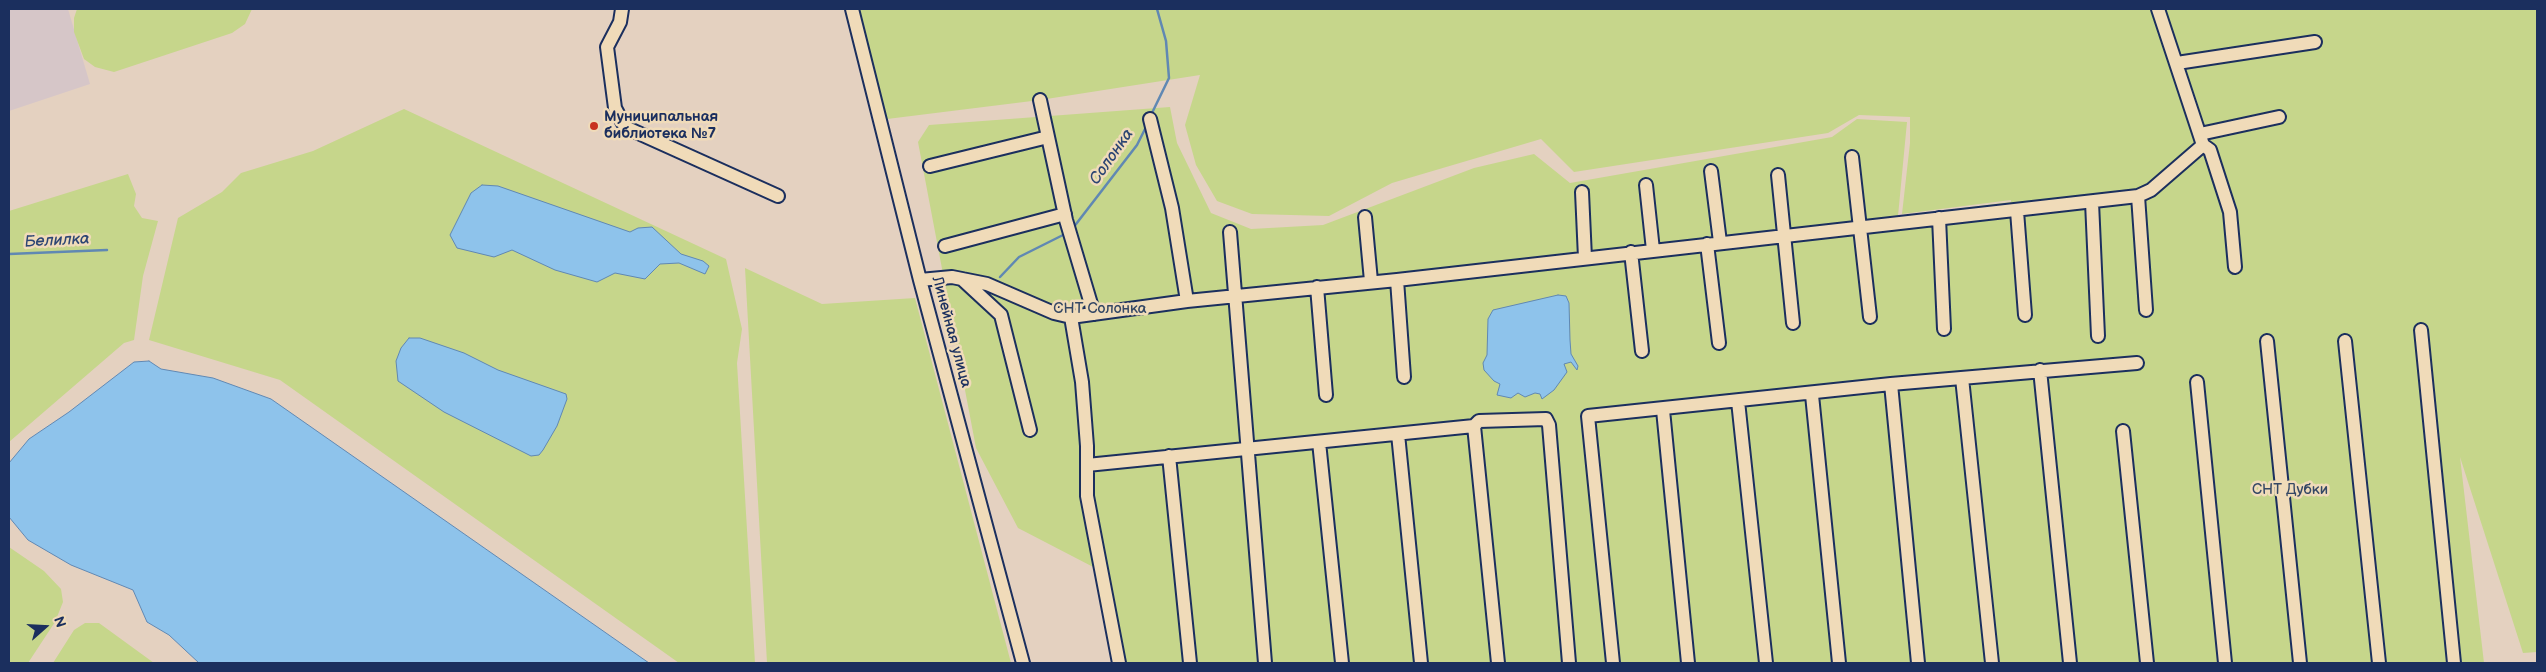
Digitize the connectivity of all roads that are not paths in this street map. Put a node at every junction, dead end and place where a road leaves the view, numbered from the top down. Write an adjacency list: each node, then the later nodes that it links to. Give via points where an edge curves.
1 (622, 9): 17 (street, via 620,22 607,47 615,108 625,127)
2 (852, 9): 34 (street, Линейная улица)
3 (2158, 9): 5 (street)
4 (2315, 42): 5 (street)
5 (2177, 63): 10 (street)
6 (1040, 100): 9 (street)
7 (2279, 117): 10 (street)
8 (1150, 118): 39 (street, via 1172,208)
9 (1048, 137): 12 (street); 21 (street)
10 (2202, 139): 18 (street, via 2151,190); 32 (street, via 2210,150 2230,212)
11 (1852, 157): 24 (street)
12 (930, 166)
13 (1711, 171): 27 (street)
14 (1778, 175): 26 (street)
15 (1646, 185): 29 (street)
16 (1582, 192): 31 (street)
17 (778, 196)
18 (2138, 196): 19 (street); 40 (street)
19 (2092, 202): 20 (street); 48 (street)
20 (2017, 211): 23 (street); 42 (street)
21 (1065, 214): 28 (street); 41 (street)
22 (1365, 217): 36 (street)
23 (1939, 218): 24 (street); 46 (street)
24 (1861, 226): 26 (street); 44 (street)
25 (1230, 232): 38 (street)
26 (1783, 235): 27 (street); 45 (street)
27 (1714, 243): 29 (street); 51 (street)
28 (945, 246)
29 (1653, 250): 30 (street)
30 (1631, 252): 31 (street); 52 (street)
31 (1584, 258): 35 (street)
32 (2235, 267)
33 (960, 277): 34 (street, via 939,276); 43 (street, via 987,284); 64 (street, via 1001,315)
34 (920, 280): 71 (street, Линейная улица)
35 (1398, 280): 36 (street); 55 (street)
36 (1372, 282): 37 (street)
37 (1317, 287): 38 (street); 59 (street)
38 (1234, 296): 39 (street); 68 (street)
39 (1187, 301): 41 (street)
40 (2146, 310)
41 (1094, 314): 43 (street)
42 (2024, 315)
43 (1071, 317): 70 (street, via 1082,382)
44 (1870, 317)
45 (1792, 323)
46 (1944, 329)
47 (2421, 330): 90 (street)
48 (2098, 336)
49 (2267, 341): 88 (street)
50 (2345, 341): 89 (street)
51 (1719, 343)
52 (1642, 351)
53 (2137, 363): 54 (street)
54 (2040, 370): 56 (street); 85 (street)
55 (1404, 377)
56 (1962, 378): 58 (street); 84 (street)
57 (2197, 382): 87 (street)
58 (1891, 384): 61 (street); 83 (street)
59 (1326, 395)
60 (1812, 395): 82 (street)
61 (1738, 401): 62 (street); 81 (street)
62 (1663, 410): 79 (street, via 1588,416); 80 (street)
63 (1474, 426): 66 (street); 77 (street); 78 (street, via 1479,421 1542,418 1549,425)
64 (1030, 430)
65 (2123, 431): 86 (street)
66 (1398, 434): 67 (street); 76 (street)
67 (1319, 442): 68 (street); 75 (street)
68 (1246, 448): 69 (street); 74 (street)
69 (1169, 456): 70 (street); 73 (street)
70 (1087, 465): 72 (street, via 1087,496)
71 (1023, 663)
72 (1119, 663)
73 (1190, 663)
74 (1265, 663)
75 (1342, 663)
76 (1421, 663)
77 (1498, 663)
78 (1569, 663)
79 (1613, 663)
80 (1688, 663)
81 (1766, 663)
82 (1838, 663)
83 (1918, 663)
84 (1992, 663)
85 (2070, 663)
86 (2147, 663)
87 (2225, 663)
88 (2300, 663)
89 (2379, 663)
90 (2453, 663)

